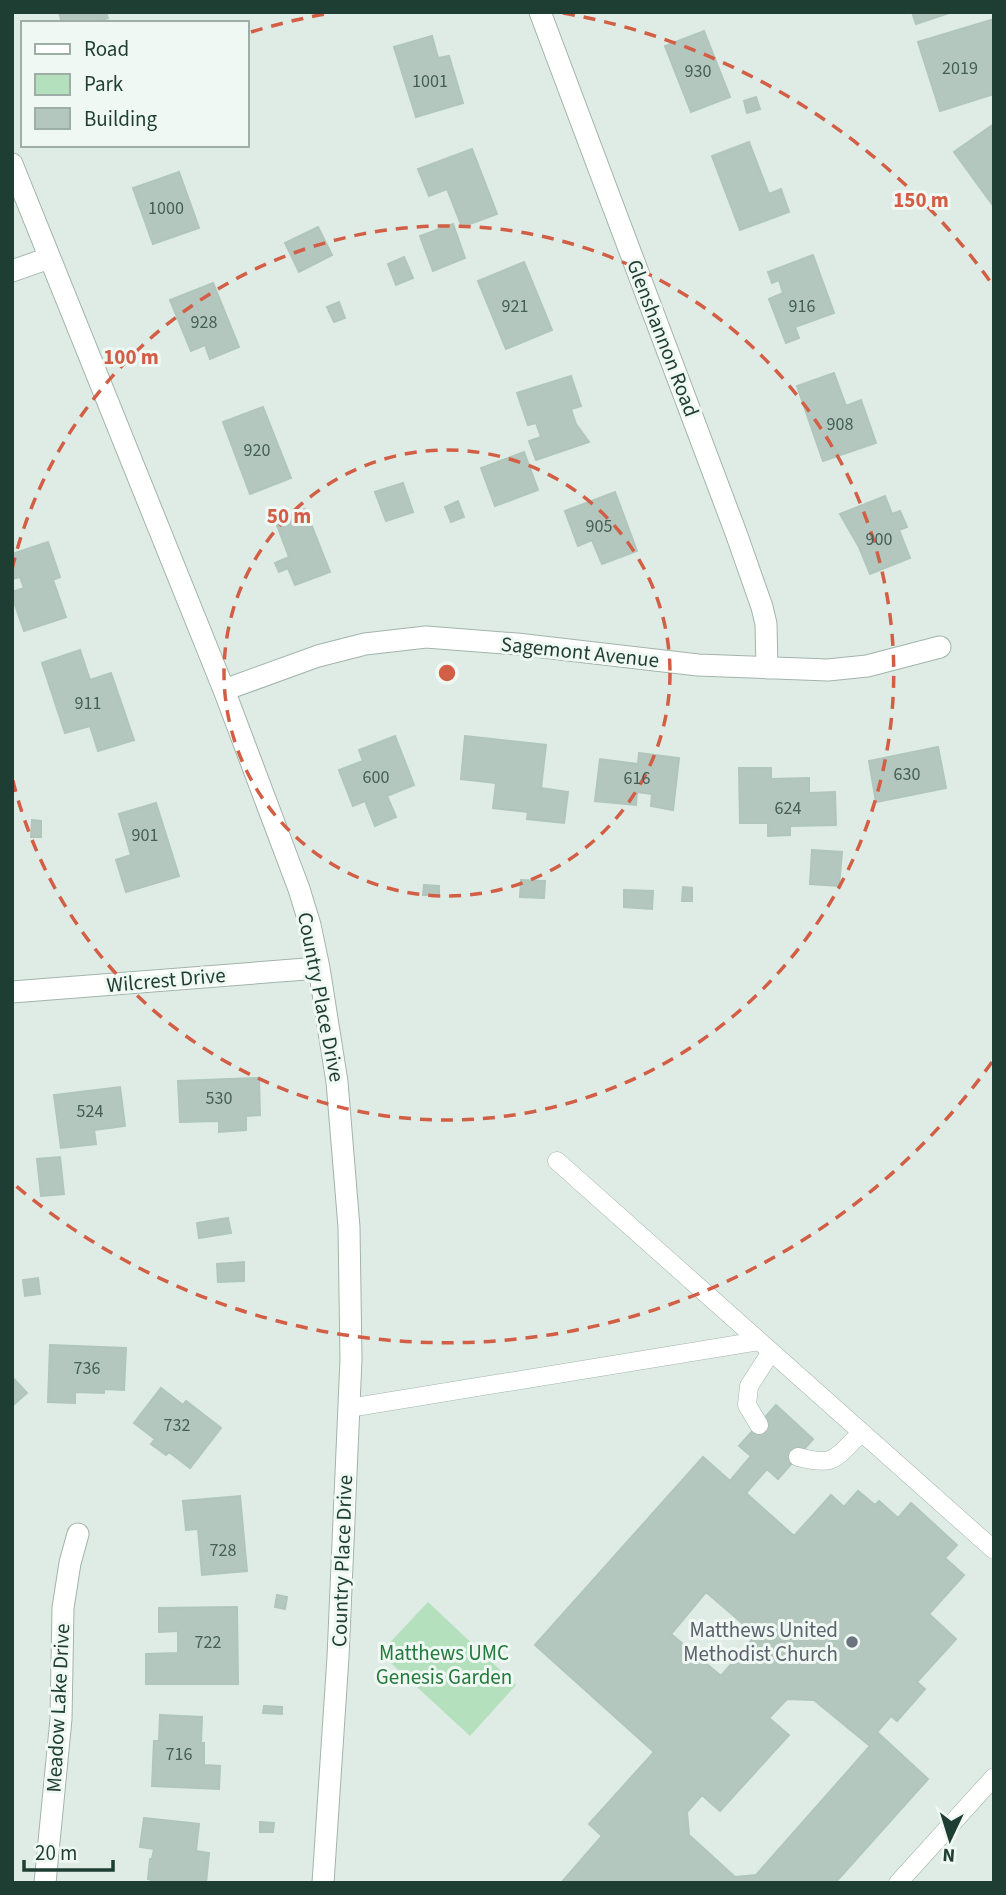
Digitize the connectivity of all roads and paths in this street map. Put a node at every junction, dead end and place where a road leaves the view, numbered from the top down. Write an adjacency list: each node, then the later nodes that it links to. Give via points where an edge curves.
1 (540, 12): 6 (street, Glenshannon Road, via 758,595)
2 (12, 164): 3 (street, Country Place Drive)
3 (49, 258): 4 (street); 7 (street, Country Place Drive)
4 (12, 271)
5 (940, 647): 6 (street, Sagemont Avenue, via 867,666)
6 (767, 668): 7 (street, Sagemont Avenue, via 426,637 365,644 318,656)
7 (224, 690): 8 (street, Country Place Drive, via 299,889)
8 (319, 968): 9 (street, Wilcrest Drive); 12 (street, Country Place Drive, via 338,1082 349,1227)
9 (12, 992)
10 (556, 1161): 11 (lane)
11 (765, 1346): 12 (lane); 13 (lane, via 749,1386 747,1405); 14 (lane)
12 (349, 1408): 20 (street, Country Place Drive)
13 (758, 1425)
14 (861, 1433): 15 (lane, via 832,1460); 17 (lane)
15 (798, 1457)
16 (78, 1534): 19 (street, Meadow Lake Drive, via 63,1608 61,1719)
17 (994, 1550)
18 (994, 1777): 21 (lane)
19 (45, 1883)
20 (323, 1883)
21 (898, 1883)

